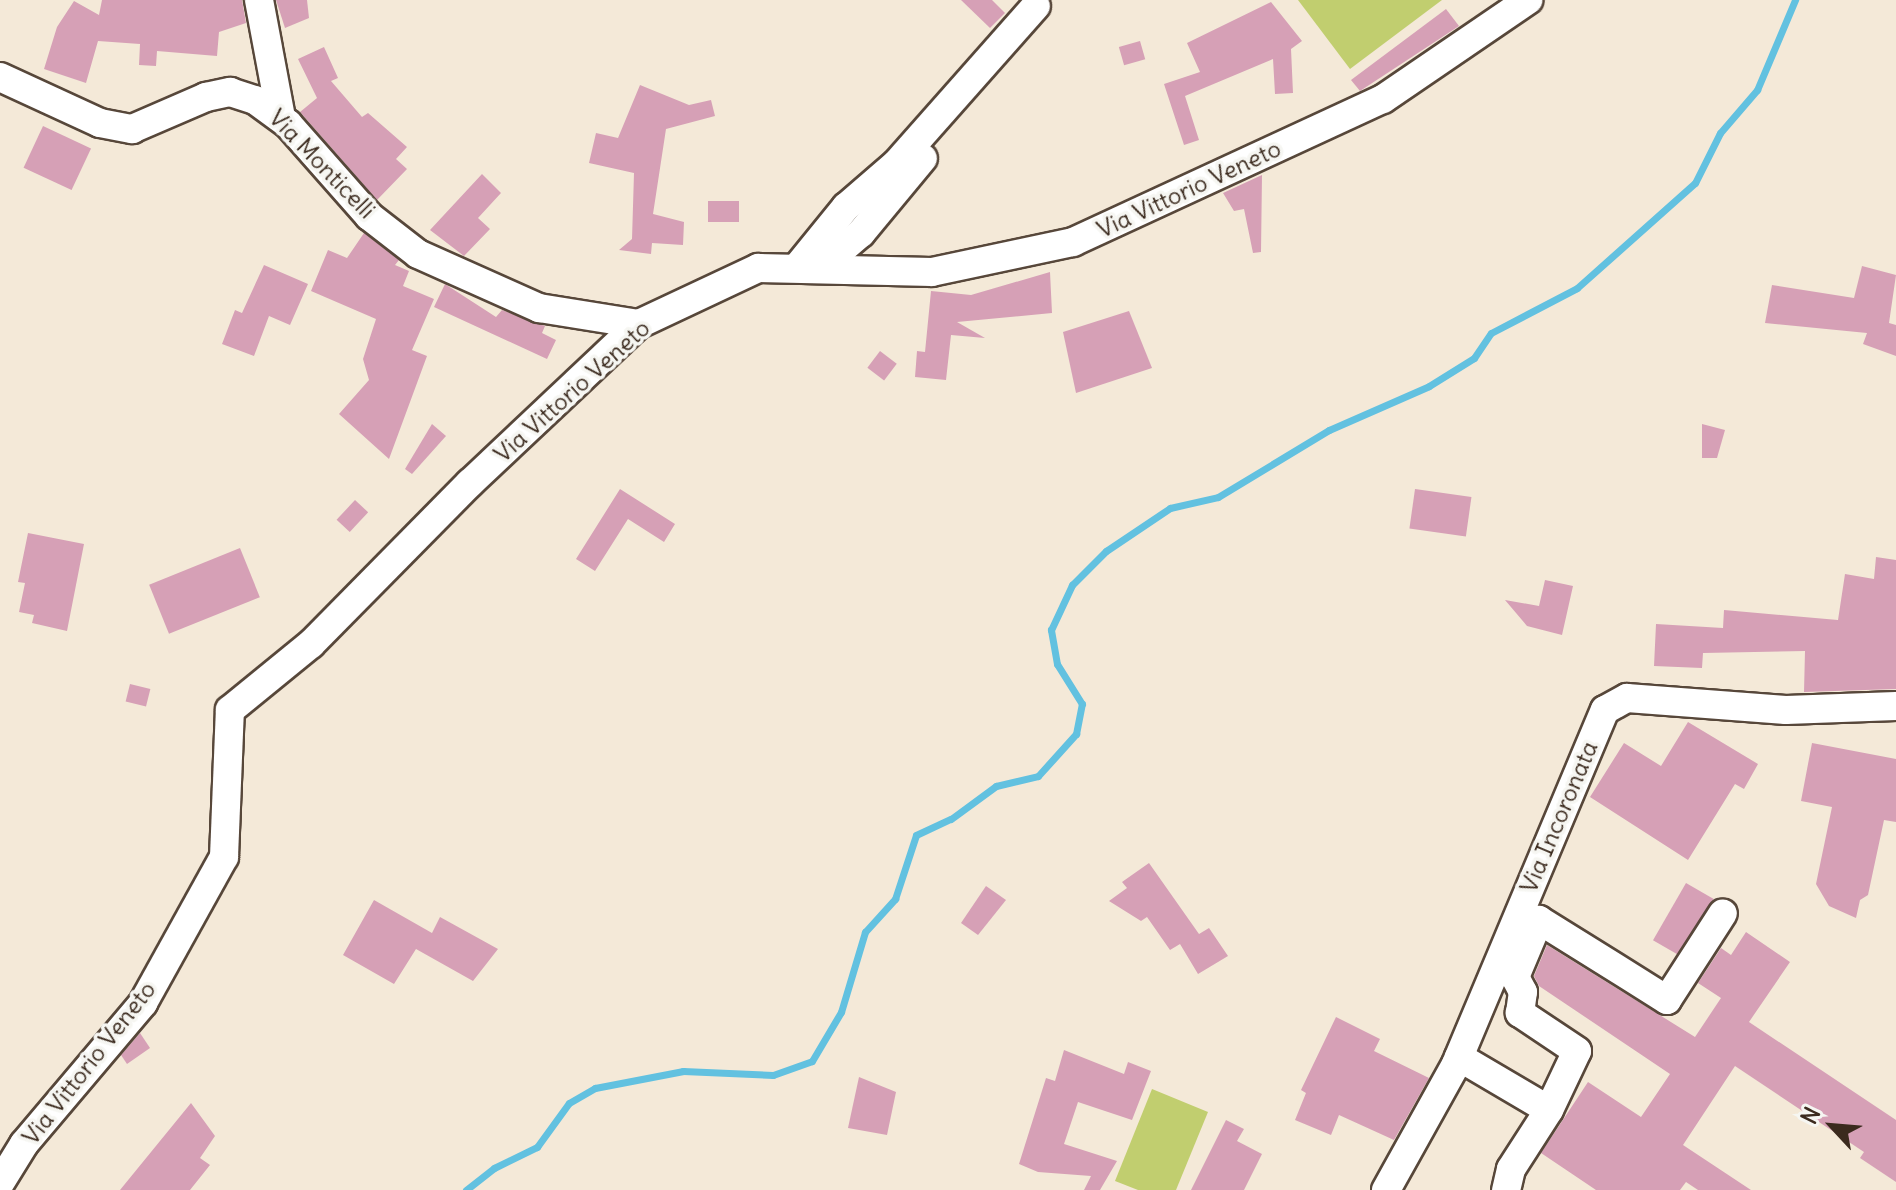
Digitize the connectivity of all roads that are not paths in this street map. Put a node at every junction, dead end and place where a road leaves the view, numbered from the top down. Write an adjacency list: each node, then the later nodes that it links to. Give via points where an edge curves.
1 (259, 0): 5 (street)
2 (1528, 0): 7 (street, Via Vittorio Veneto, via 1383,99 1073,242 932,272)
3 (1037, 3): 6 (street, via 896,164); 7 (street, via 1018,46 861,233)
4 (0, 77): 5 (street, Via Monticelli, via 100,123 132,129 230,92 263,103)
5 (281, 117): 9 (street, Via Monticelli, via 369,216 418,254 539,308)
6 (846, 207): 7 (street); 8 (street)
7 (809, 267): 8 (street, Via Vittorio Veneto)
8 (758, 268): 9 (street, Via Vittorio Veneto)
9 (639, 324): 14 (street, Via Vittorio Veneto, via 470,483 311,644 230,710 224,857 143,1003 24,1144)
10 (1896, 706): 12 (street, Via Incoronata, via 1786,710 1627,698 1605,710)
11 (1723, 913): 13 (street, via 1667,1000 1539,920 1515,977 1523,992 1520,1013 1577,1051)
12 (1459, 1057): 13 (street); 15 (street, Via Incoronata)
13 (1549, 1110): 16 (street, via 1511,1169)
14 (0, 1183)
15 (1386, 1190)
16 (1506, 1190)

